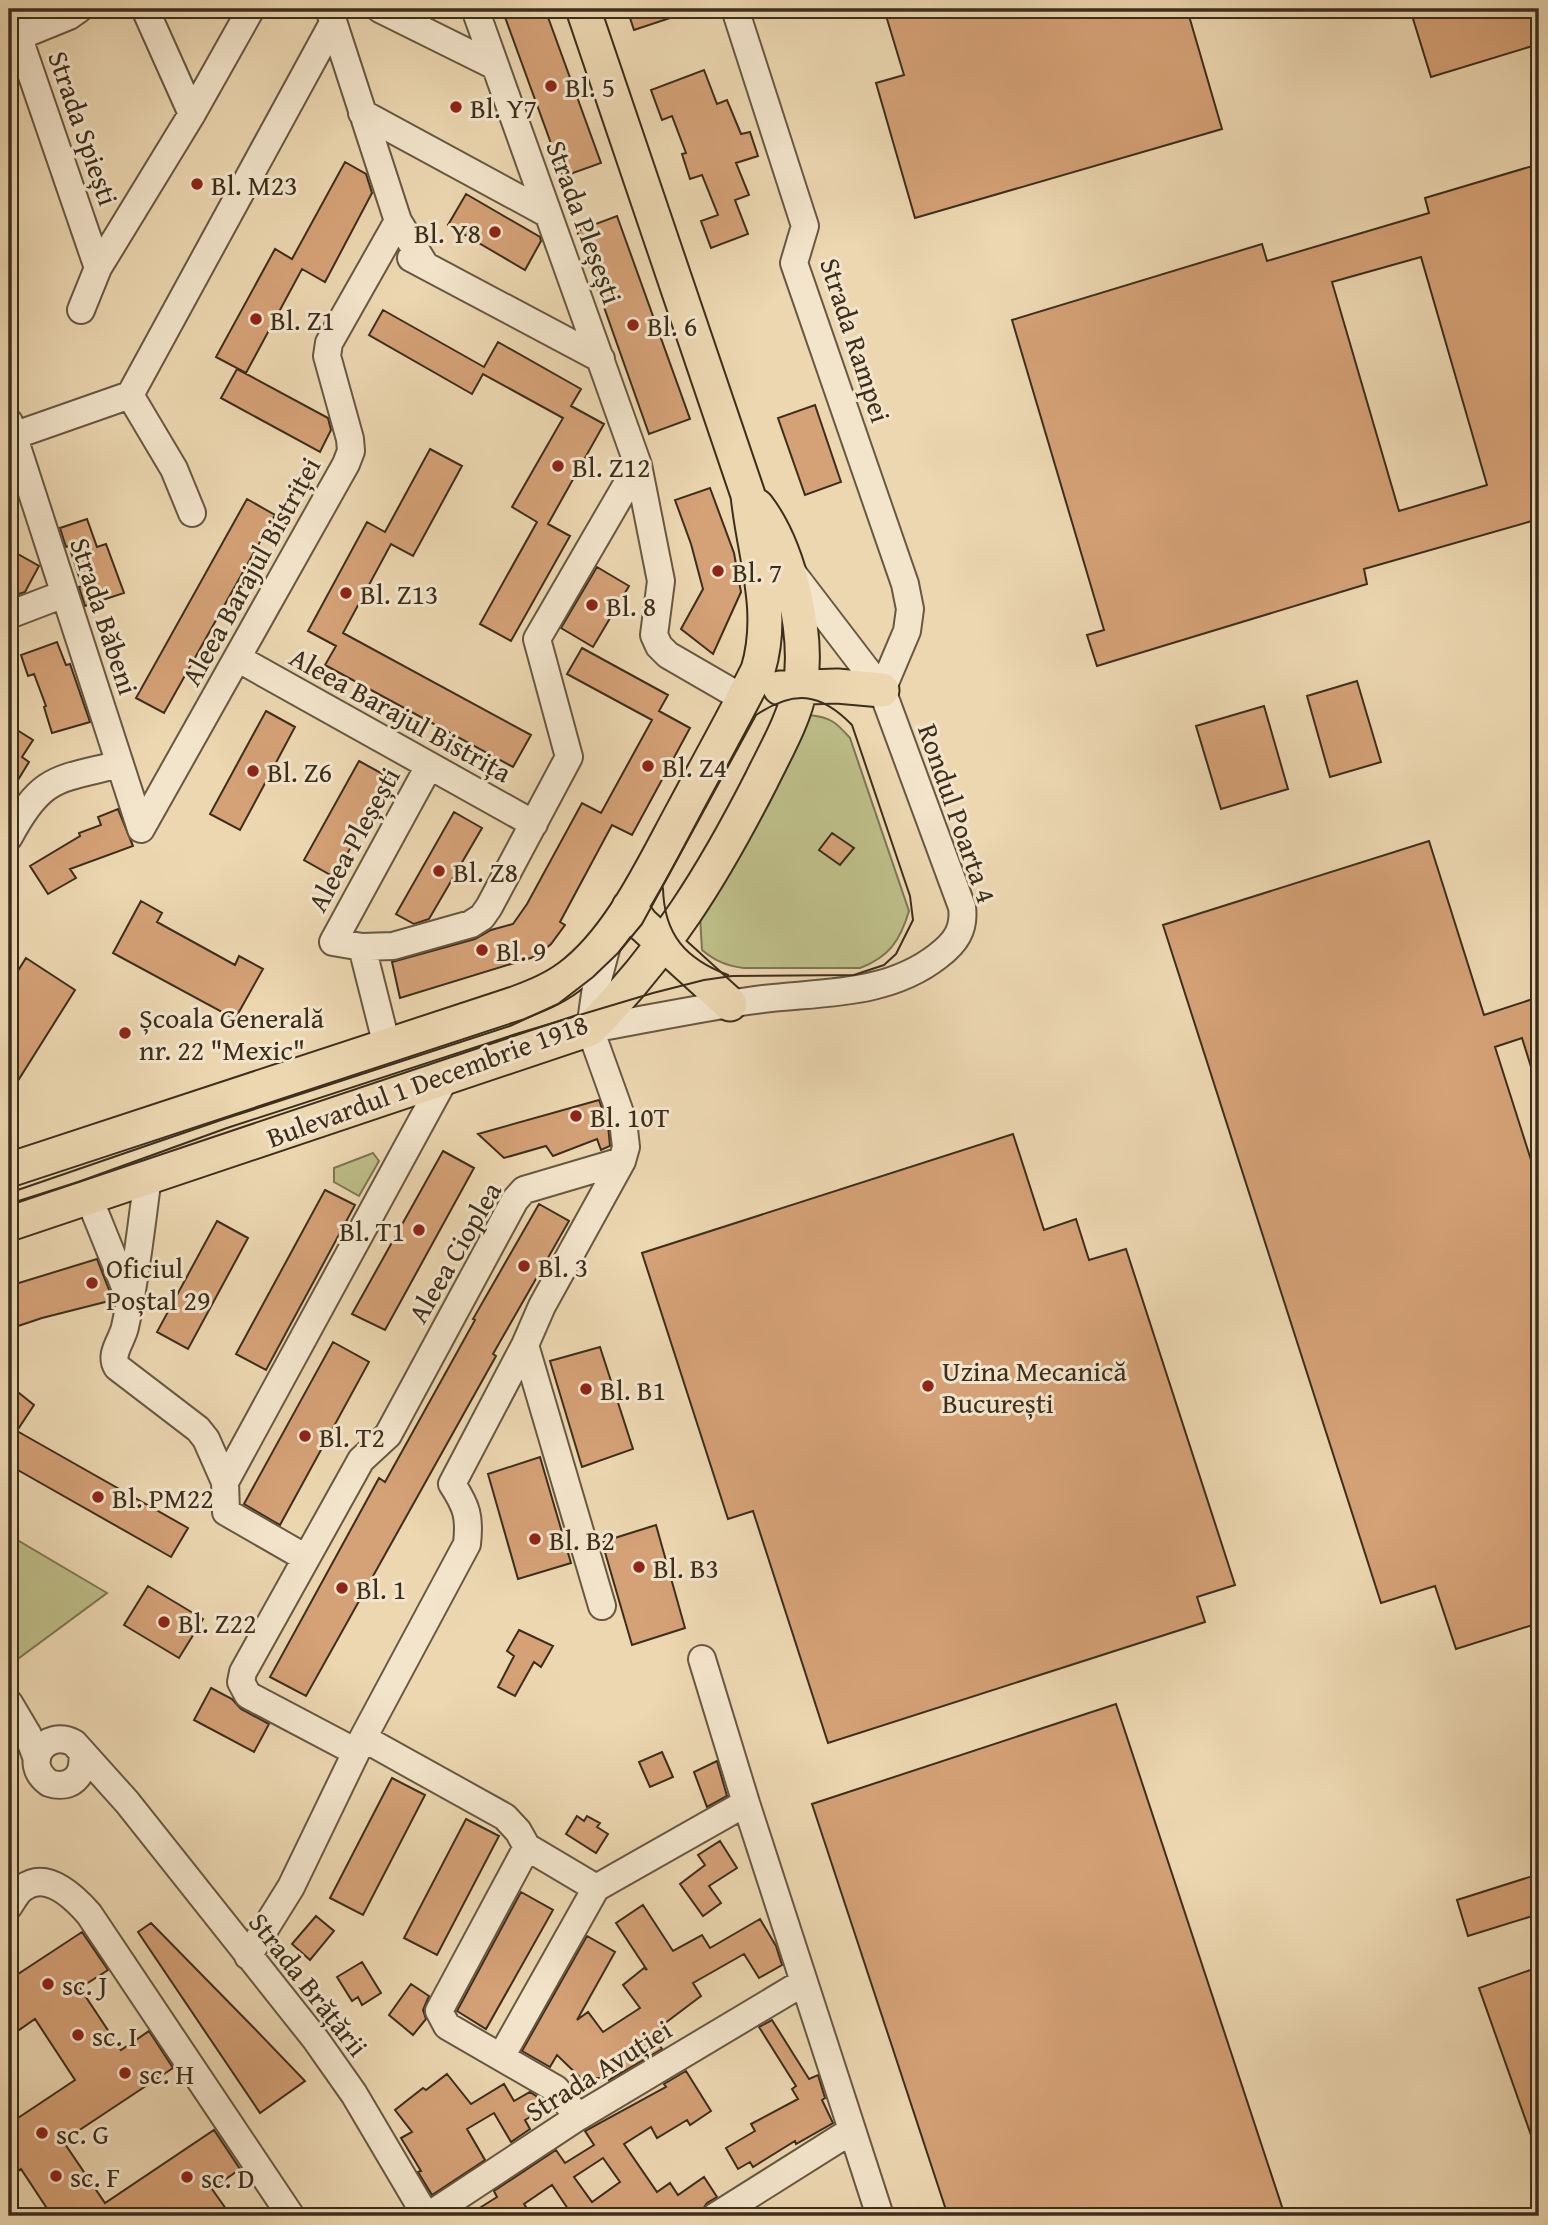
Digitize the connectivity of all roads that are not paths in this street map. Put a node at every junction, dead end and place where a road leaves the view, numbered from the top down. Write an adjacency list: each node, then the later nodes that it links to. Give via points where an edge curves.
1 (9, 9): 10 (street, Strada Spiești)
2 (79, 9): 10 (street)
3 (145, 9): 12 (street)
4 (251, 9): 12 (street)
5 (380, 9): 11 (street)
6 (475, 9): 11 (street, Strada Pleșești)
7 (583, 9): 24 (main road, Bulevardul 1 Decembrie 1918)
8 (735, 9): 31 (street, Strada Rampei, via 805,226 794,263 905,583 910,610 907,631)
9 (331, 16): 13 (street); 21 (street)
10 (20, 36): 18 (street, Strada Spiești)
11 (495, 66): 14 (street, Strada Pleșești)
12 (192, 114): 18 (street)
13 (362, 114): 14 (street); 15 (street)
14 (548, 214): 20 (street, Strada Pleșești)
15 (398, 221): 16 (street, Aleea Barajul Bistriței); 17 (street)
16 (384, 244): 17 (street); 29 (street, Aleea Barajul Bistriței, via 329,343 327,356 351,451)
17 (425, 265): 20 (street)
18 (98, 268): 19 (street)
19 (81, 310)
20 (601, 359): 23 (street, Strada Pleșești)
21 (130, 396): 22 (street); 25 (street, via 174,469)
22 (11, 429): 27 (street, Strada Băbeni)
23 (638, 465): 32 (street, Strada Pleșești, via 661,580 654,635 668,655); 35 (street, via 537,639 569,758)
24 (748, 495): 26 (main road, Bulevardul 1 Decembrie 1918, via 769,523); 32 (main road, Bulevardul 1 Decembrie 1918, via 767,612 763,654)
25 (192, 513)
26 (786, 565): 30 (main road, Bulevardul 1 Decembrie 1918, via 800,631); 31 (street, Rondul Poarta 4)
27 (64, 593): 28 (street); 33 (street, Strada Băbeni)
28 (9, 615)
29 (237, 658): 34 (street, Aleea Barajul Bistrița); 37 (street, Aleea Barajul Bistriței)
30 (801, 686): 31 (main road); 32 (main road); 40 (main road, Bulevardul 1 Decembrie 1918, via 744,814 705,886)
31 (882, 690): 42 (street, Rondul Poarta 4, via 962,907 963,926 931,962 892,981 855,990)
32 (744, 699): 38 (main road, Bulevardul 1 Decembrie 1918)
33 (120, 764): 36 (street, via 51,783 28,803); 37 (street, Strada Băbeni)
34 (429, 766): 35 (street, Aleea Barajul Bistrița); 41 (street, Aleea Pleșești, via 333,942)
35 (534, 824): 41 (street, via 482,917 393,946)
36 (11, 829)
37 (141, 829)
38 (629, 907): 39 (main road, Bulevardul 1 Decembrie 1918); 40 (main road)
39 (610, 935): 43 (street); 44 (main road, Bulevardul 1 Decembrie 1918, via 569,977 542,993)
40 (665, 944): 42 (main road); 43 (main road, Bulevardul 1 Decembrie 1918)
41 (362, 947): 44 (street)
42 (730, 1004): 43 (street, Rondul Poarta 4)
43 (590, 1029): 45 (main road, Bulevardul 1 Decembrie 1918); 46 (street, via 623,1121 626,1147)
44 (387, 1046): 47 (main road, Bulevardul 1 Decembrie 1918)
45 (445, 1078): 48 (main road, Bulevardul 1 Decembrie 1918); 53 (street)
46 (621, 1161): 52 (street); 54 (street, Aleea Cioplea, via 524,1190 515,1199 388,1435 361,1460)
47 (9, 1170)
48 (148, 1177): 49 (main road, Bulevardul 1 Decembrie 1918); 51 (street)
49 (89, 1198): 50 (main road, Bulevardul 1 Decembrie 1918); 51 (street)
50 (9, 1224)
51 (130, 1299): 53 (street, via 125,1331 113,1362 198,1429)
52 (525, 1345): 55 (street); 59 (street, via 452,1484 469,1516 467,1544)
53 (225, 1482): 54 (street, via 226,1512)
54 (306, 1558): 59 (street, Aleea Cioplea, via 243,1672 242,1688 248,1695)
55 (602, 1606)
56 (702, 1659): 64 (street)
57 (14, 1711): 58 (street); 61 (street)
58 (55, 1740): 60 (street, via 74,1743); 61 (street, via 43,1746)
59 (359, 1745): 65 (street, Aleea Cioplea, via 505,1817); 68 (street, via 291,1888)
60 (82, 1754): 62 (street, via 82,1770); 63 (street, Strada Brățării)
61 (37, 1759): 62 (street, via 40,1775 49,1783 62,1786)
62 (73, 1782): 63 (street, Strada Brățării, via 94,1786)
63 (127, 1802): 68 (street, Strada Brățării)
64 (746, 1803): 66 (street); 69 (street)
65 (527, 1847): 66 (street, Aleea Cioplea); 70 (street, via 439,2011 447,2026)
66 (596, 1888): 70 (street)
67 (9, 1906): 73 (street, via 23,1888 46,1883 71,1895 89,1914)
68 (248, 1956): 74 (street, Strada Brățării, via 342,2076)
69 (804, 1982): 71 (street, Strada Avuției); 72 (street)
70 (501, 2057): 71 (street, via 556,2089)
71 (578, 2117): 74 (street, Strada Avuției)
72 (851, 2131): 75 (street); 76 (street)
73 (291, 2216)
74 (427, 2216)
75 (716, 2216)
76 (880, 2216)

